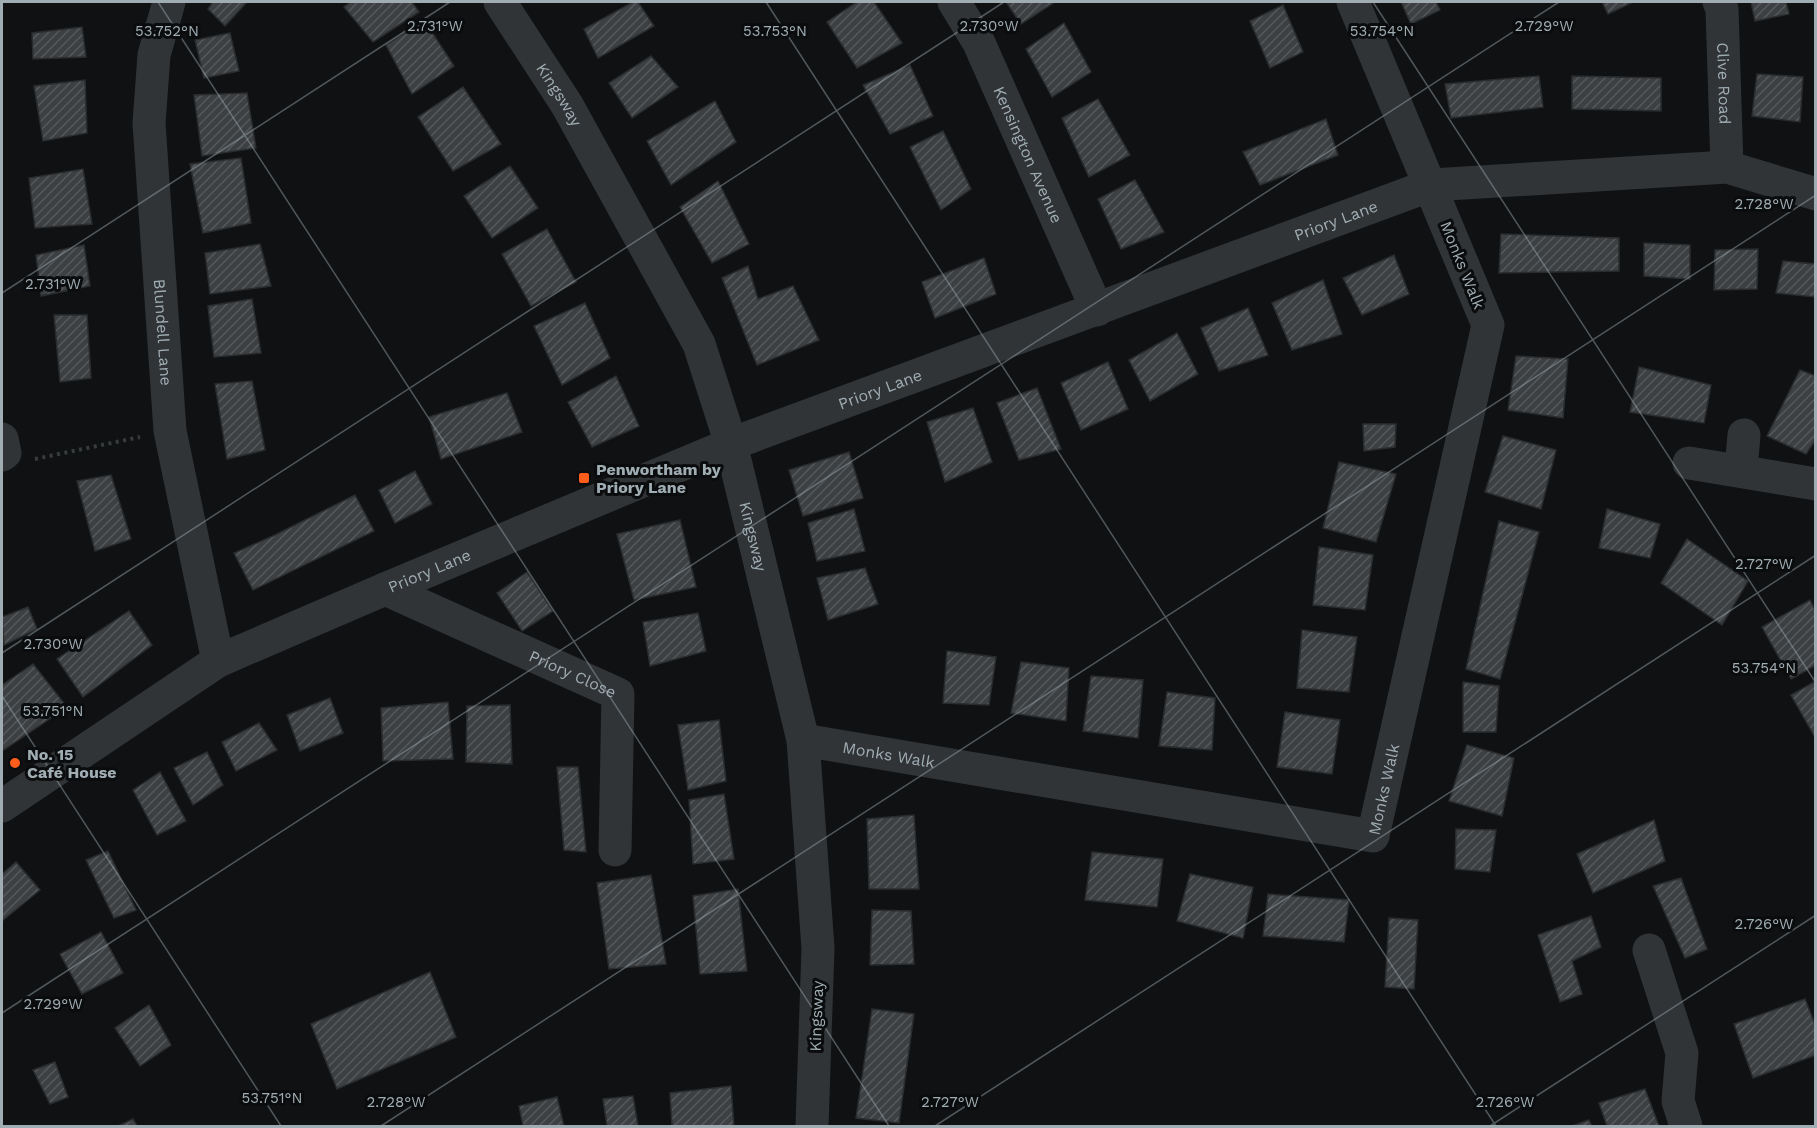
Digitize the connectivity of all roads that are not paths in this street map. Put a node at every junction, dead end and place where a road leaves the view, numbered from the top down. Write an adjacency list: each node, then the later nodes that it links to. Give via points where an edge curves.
1 (169, 2): 16 (street, Blundell Lane, via 154,56 149,123 170,431)
2 (500, 2): 11 (street, Kingsway, via 567,105 699,344)
3 (954, 2): 9 (street, Kensington Avenue, via 979,43)
4 (1353, 2): 7 (street)
5 (1719, 2): 6 (street, Clive Road)
6 (1727, 167): 7 (street, Priory Lane); 8 (street, Priory Lane)
7 (1431, 185): 9 (street, Priory Lane); 17 (street, Monks Walk, via 1488,325 1373,836)
8 (1815, 194)
9 (1097, 310): 11 (street, Priory Lane)
10 (1744, 435): 13 (street)
11 (731, 444): 15 (street, Priory Lane); 17 (street, Kingsway)
12 (1689, 463): 13 (street)
13 (1741, 469): 14 (street)
14 (1815, 484)
15 (385, 589): 16 (street, Priory Lane); 19 (street, Priory Close, via 618,694)
16 (218, 661): 18 (street, Priory Lane)
17 (803, 740): 21 (street, Kingsway, via 818,948)
18 (2, 807)
19 (615, 850)
20 (1649, 951): 22 (street, via 1682,1053 1678,1101)
21 (812, 1126)
22 (1686, 1126)

